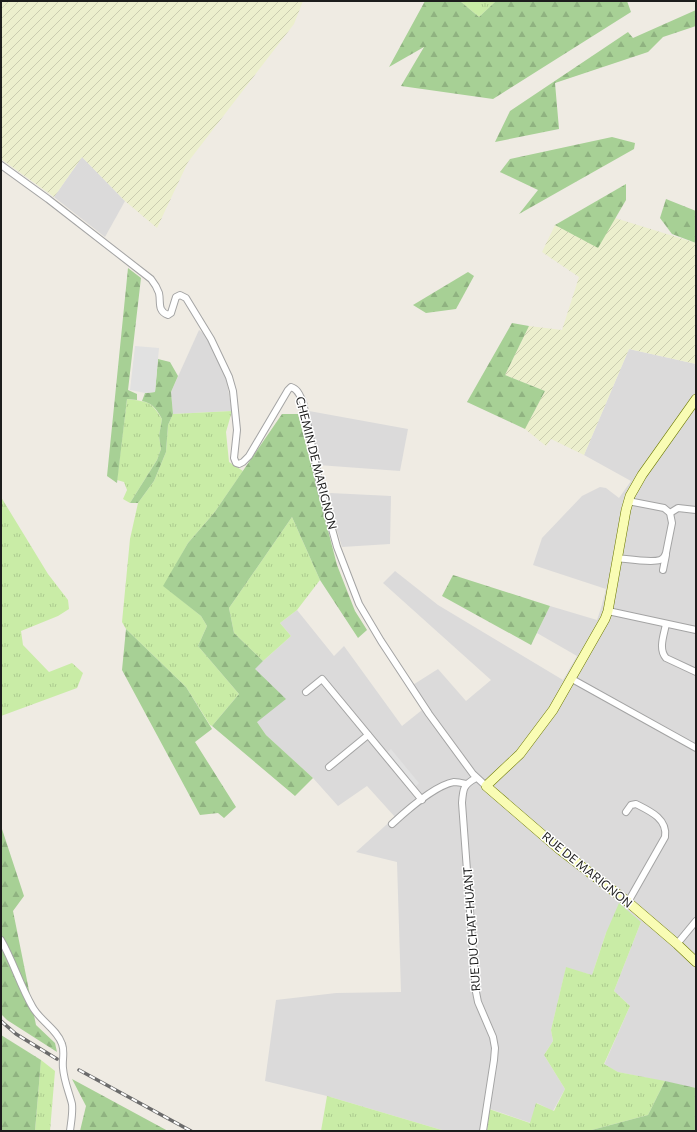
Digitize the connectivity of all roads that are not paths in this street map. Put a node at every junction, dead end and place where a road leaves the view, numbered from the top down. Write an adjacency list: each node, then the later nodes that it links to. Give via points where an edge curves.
1 (1, 165): 18 (street, CHEMIN DE MARIGNON, via 151,279 160,295 160,309 163,313 171,313 176,297 180,295 186,298 230,377 237,430 234,458 236,463 243,462 249,456 288,390 291,387 295,388 299,393 337,547 360,604 429,714)
2 (696, 399): 3 (street, via 642,475)
3 (628, 500): 5 (street, via 664,508); 7 (street)
4 (696, 510): 5 (street, via 678,508)
5 (670, 513): 6 (street, via 672,523)
6 (666, 553): 7 (street, via 660,560); 8 (street)
7 (617, 558): 9 (street)
8 (663, 570)
9 (608, 611): 10 (street); 13 (street)
10 (666, 624): 11 (street); 12 (street, via 663,654 666,658)
11 (696, 630)
12 (696, 672)
13 (572, 679): 16 (street); 20 (street, via 553,710 520,754)
14 (306, 692): 15 (street, via 322,678)
15 (368, 735): 17 (street); 21 (street)
16 (696, 748)
17 (329, 767)
18 (476, 778): 19 (street); 20 (street, RUE DE MARIGNON)
19 (466, 784): 21 (street, via 454,782 444,785); 30 (street, RUE DU CHAT-HUANT, via 462,803 476,992 495,1048)
20 (486, 786): 24 (street, RUE DE MARIGNON, via 559,849)
21 (422, 800): 23 (street)
22 (626, 812): 24 (street, via 636,804 660,819 666,830 665,837)
23 (392, 824)
24 (628, 902): 27 (street, RUE DE MARIGNON)
25 (696, 921): 27 (street)
26 (1, 940): 29 (street, via 32,1007 62,1043 63,1068 72,1104)
27 (677, 944): 28 (street, RUE DE MARIGNON)
28 (696, 962)
29 (70, 1131)
30 (483, 1131)

